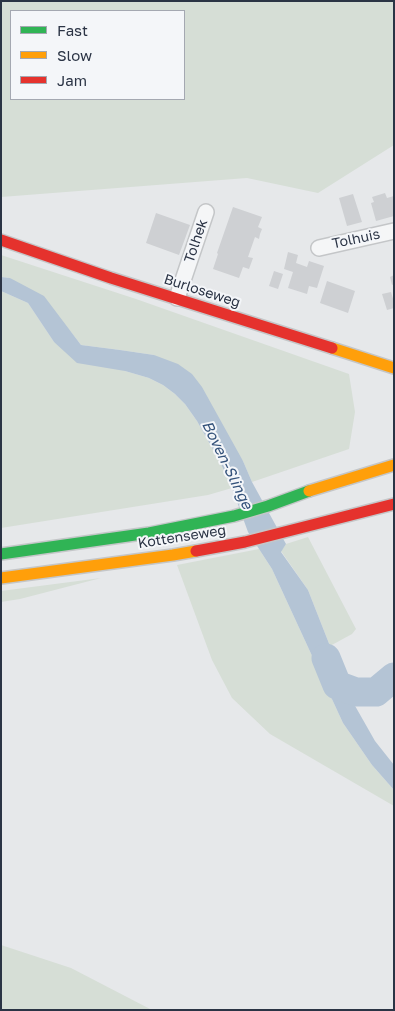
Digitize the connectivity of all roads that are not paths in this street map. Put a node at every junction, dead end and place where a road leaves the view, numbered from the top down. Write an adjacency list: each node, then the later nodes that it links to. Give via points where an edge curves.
1 (206, 212): 5 (street, Tolhek)
2 (394, 231): 4 (street, Tolhuis)
3 (1, 240): 5 (street, Burloseweg)
4 (319, 248)
5 (176, 298): 6 (street, Burloseweg)
6 (394, 368)
7 (394, 465): 10 (street, Kottenseweg)
8 (347, 491): 10 (street, Kottenseweg)
9 (394, 504): 12 (street, Kottenseweg, via 246,542)
10 (268, 506): 11 (street, Kottenseweg, via 149,533)
11 (1, 554)
12 (1, 578)

